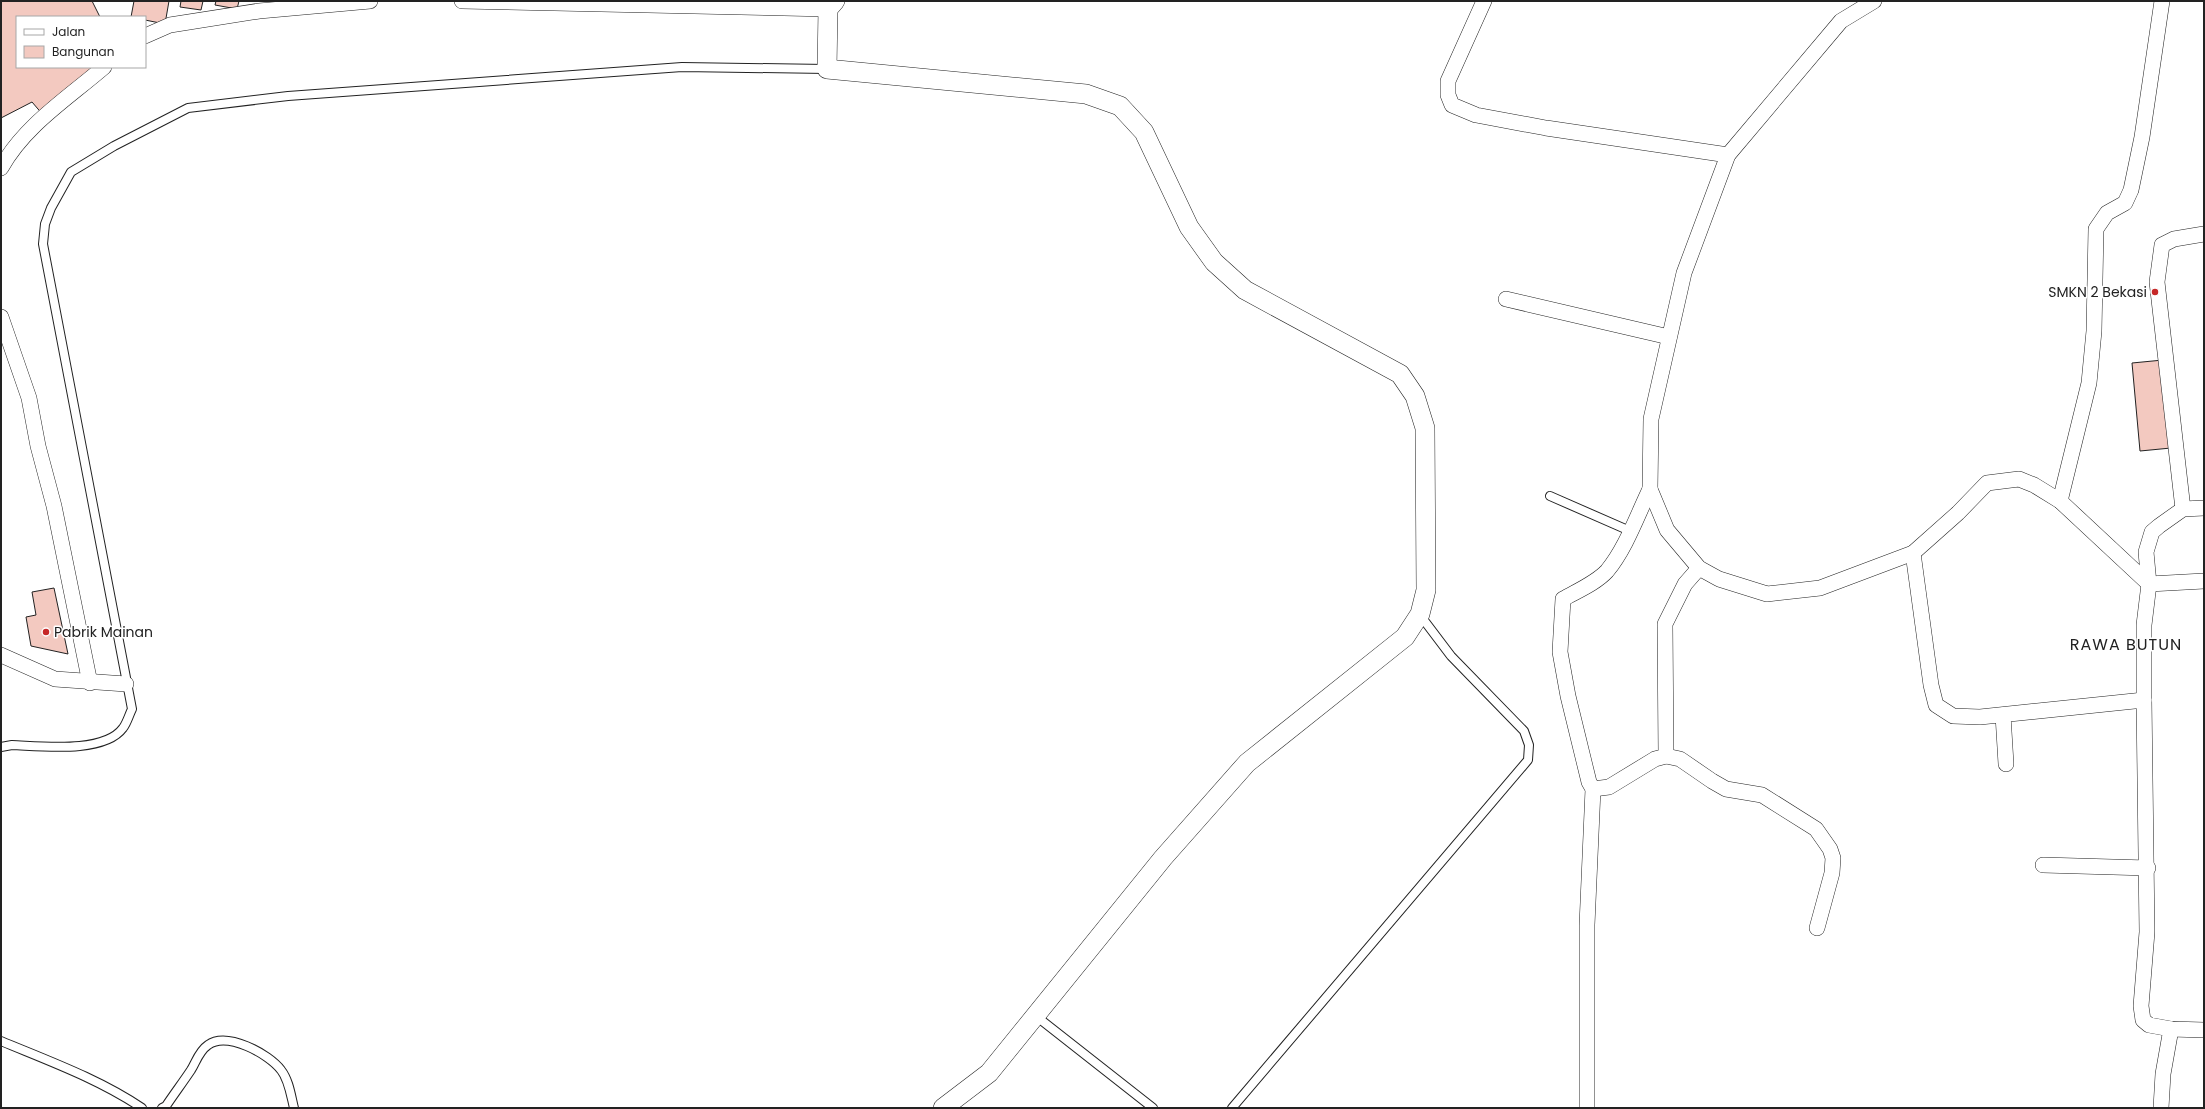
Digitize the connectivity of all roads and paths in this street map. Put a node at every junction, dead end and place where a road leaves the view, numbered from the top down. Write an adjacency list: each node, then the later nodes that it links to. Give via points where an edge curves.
1 (370, 1): 9 (street, via 259,11 170,25)
2 (462, 1): 6 (street)
3 (1484, 1): 12 (street, via 1448,81 1448,95 1452,105 1476,115 1546,128)
4 (1874, 1): 12 (street, via 1841,21)
5 (2162, 1): 20 (street, via 2142,137 2131,190 2124,203 2107,213 2096,229 2094,330 2089,383)
6 (511, 2): 7 (street, via 730,8)
7 (794, 4): 8 (street)
8 (832, 5): 11 (street)
9 (146, 36)
10 (103, 68): 13 (street, via 34,126 8,154)
11 (827, 68): 28 (street, via 1086,94 1120,106 1144,132 1189,228 1214,262 1245,290 1400,374 1415,396 1425,428 1426,590); 31 (lane, via 682,67 288,96 188,108 114,146 71,172 51,208 45,224 43,244)
12 (1728, 155): 17 (street, via 1684,273)
13 (1, 168)
14 (2204, 234): 22 (street, via 2174,239 2162,245 2158,264 2157,282)
15 (1506, 299): 17 (street)
16 (1, 317): 30 (street, via 29,398)
17 (1669, 338): 18 (street, via 1651,419)
18 (1650, 489): 23 (street); 25 (street, via 1667,530)
19 (1550, 496): 23 (lane)
20 (2060, 500): 24 (street, via 2019,479 1987,483); 27 (street)
21 (2204, 508): 22 (street)
22 (2183, 509): 27 (street, via 2152,532 2146,552)
23 (1630, 531): 37 (street, via 1606,571 1589,585 1563,599 1560,652 1571,710)
24 (1913, 553): 25 (street, via 1820,588 1767,594 1719,580); 33 (street, via 1936,706 1953,716)
25 (1699, 568): 35 (street, via 1685,584 1665,624)
26 (2204, 581): 27 (street)
27 (2149, 584): 32 (street, via 2144,625)
28 (1420, 614): 41 (street, via 1405,637 1247,763 1163,858); 50 (lane, via 1451,656 1524,731 1529,745 1528,760)
29 (1, 655): 30 (street, via 56,679)
30 (90, 683): 31 (street)
31 (126, 684): 34 (lane, via 132,709 123,729 104,742 81,746)
32 (2144, 700): 33 (street); 39 (street)
33 (2003, 715): 36 (street)
34 (1, 747)
35 (1666, 756): 37 (street, via 1655,759 1609,787); 40 (street, via 1680,758 1726,789 1762,796 1816,829 1833,858 1832,873)
36 (2006, 764)
37 (1593, 789): 51 (street, via 1587,925)
38 (2043, 865): 39 (street)
39 (2148, 868): 42 (street, via 2148,932 2141,1006 2143,1020 2149,1025)
40 (1817, 928)
41 (1036, 1016): 48 (street, via 989,1073); 49 (lane)
42 (2171, 1029): 43 (street); 52 (street, via 2163,1074)
43 (2204, 1030)
44 (1, 1041): 45 (lane, via 104,1086)
45 (142, 1108)
46 (162, 1108): 47 (lane, via 166,1106 208,1044 225,1041 239,1043 262,1054 282,1070)
47 (294, 1108)
48 (943, 1108)
49 (1153, 1108)
50 (1232, 1108)
51 (1587, 1108)
52 (2161, 1108)

